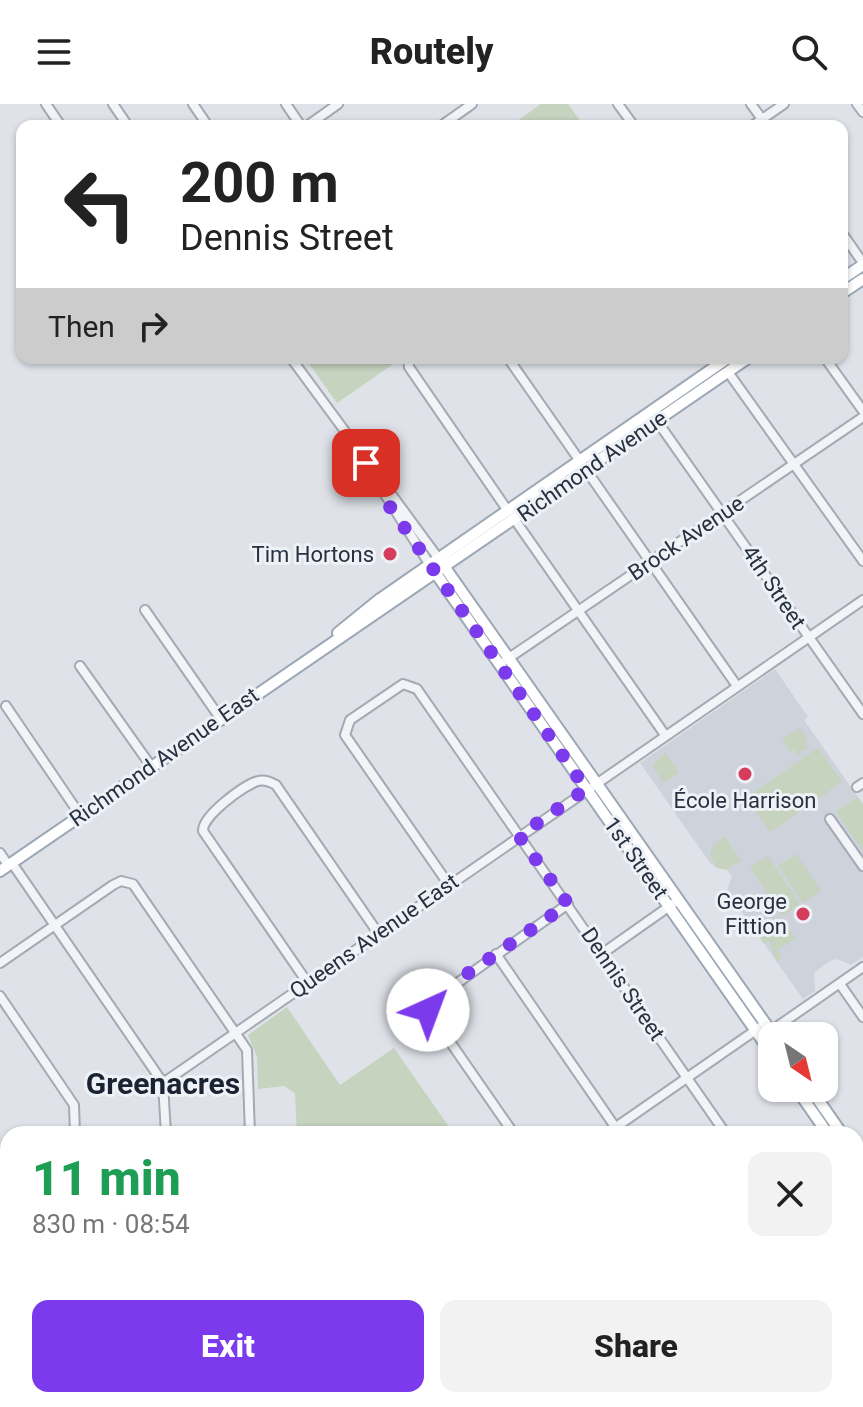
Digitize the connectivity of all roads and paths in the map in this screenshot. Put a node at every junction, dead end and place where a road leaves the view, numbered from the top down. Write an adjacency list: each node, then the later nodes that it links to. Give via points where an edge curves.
1 (286, 104): 7 (street)
2 (338, 104): 8 (street)
3 (472, 104): 9 (street)
4 (784, 104): 10 (street)
5 (857, 104): 6 (street)
6 (863, 112)
7 (299, 120)
8 (313, 120)
9 (449, 120)
10 (768, 120)
11 (848, 242): 12 (street)
12 (863, 264)
13 (295, 364): 28 (street, 1st Street, via 388,487)
14 (409, 364): 25 (street)
15 (512, 364): 23 (street)
16 (720, 364): 23 (main road, Richmond Avenue)
17 (739, 364): 19 (main road, Richmond Avenue)
18 (829, 364): 20 (street)
19 (728, 372): 21 (main road, Richmond Avenue); 22 (street)
20 (863, 414): 22 (street, Brock Avenue)
21 (657, 421): 23 (main road, Richmond Avenue); 24 (street, 4th Street)
22 (795, 464): 24 (street, Brock Avenue); 26 (street)
23 (583, 465): 25 (main road, Richmond Avenue); 27 (street)
24 (723, 513): 27 (street, Brock Avenue); 32 (street, 4th Street)
25 (512, 516): 28 (main road, Richmond Avenue); 31 (street)
26 (863, 561)
27 (651, 562): 31 (street, Brock Avenue); 36 (street)
28 (438, 567): 33 (main road, 1st Street); 34 (main road, 1st Street); 39 (main road, Richmond Avenue East)
29 (863, 600): 32 (street, Queens Avenue East)
30 (145, 610): 39 (street)
31 (578, 611): 33 (street, Brock Avenue); 40 (street)
32 (808, 636): 36 (street, Queens Avenue East); 38 (street, 4th Street)
33 (509, 659): 34 (street); 42 (main road, 1st Street)
34 (497, 662): 42 (main road, 1st Street)
35 (80, 666): 41 (street)
36 (737, 686): 40 (street, Queens Avenue East)
37 (6, 706): 43 (street)
38 (863, 714)
39 (220, 718): 41 (main road, Richmond Avenue East)
40 (665, 735): 42 (street, Queens Avenue East)
41 (151, 766): 43 (main road, Richmond Avenue East)
42 (591, 786): 45 (street, Queens Avenue East); 49 (main road, 1st Street)
43 (80, 815): 46 (main road, Richmond Avenue East)
44 (830, 819): 47 (street)
45 (519, 836): 48 (street, Queens Avenue East); 48 (street, Dennis Street, via 417,689 395,686 350,720 345,735); 50 (street, Dennis Street)
46 (4, 862): 51 (street)
47 (863, 866)
48 (449, 885): 52 (street, Queens Avenue East)
49 (674, 902): 53 (street); 61 (main road, 1st Street); 64 (main road, 1st Street)
50 (568, 904): 53 (street, Dennis Street); 54 (street)
51 (55, 925): 55 (street); 63 (street, via 128,880); 66 (street)
52 (378, 933): 57 (street, Queens Avenue East); 57 (street, via 276,785 257,781 207,816 203,831)
53 (603, 953): 65 (street, Dennis Street)
54 (496, 954): 72 (street, via 428,1004 428,1010); 73 (street)
55 (0, 963)
56 (863, 967): 58 (street)
57 (307, 982): 63 (street, Queens Avenue East)
58 (840, 984): 60 (street); 62 (street)
59 (0, 996): 69 (street, via 74,1105)
60 (863, 1017)
61 (764, 1022)
62 (782, 1022)
63 (236, 1032): 66 (street, Queens Avenue East); 71 (street, via 250,1061)
64 (758, 1034): 65 (street)
65 (687, 1078): 74 (street); 75 (street, Dennis Street)
66 (163, 1083): 70 (street)
67 (806, 1102): 76 (main road)
68 (820, 1102): 77 (main road)
69 (75, 1126)
70 (166, 1126)
71 (250, 1126)
72 (508, 1126)
73 (615, 1126)
74 (625, 1126)
75 (720, 1126)
76 (822, 1126)
77 (836, 1126)

